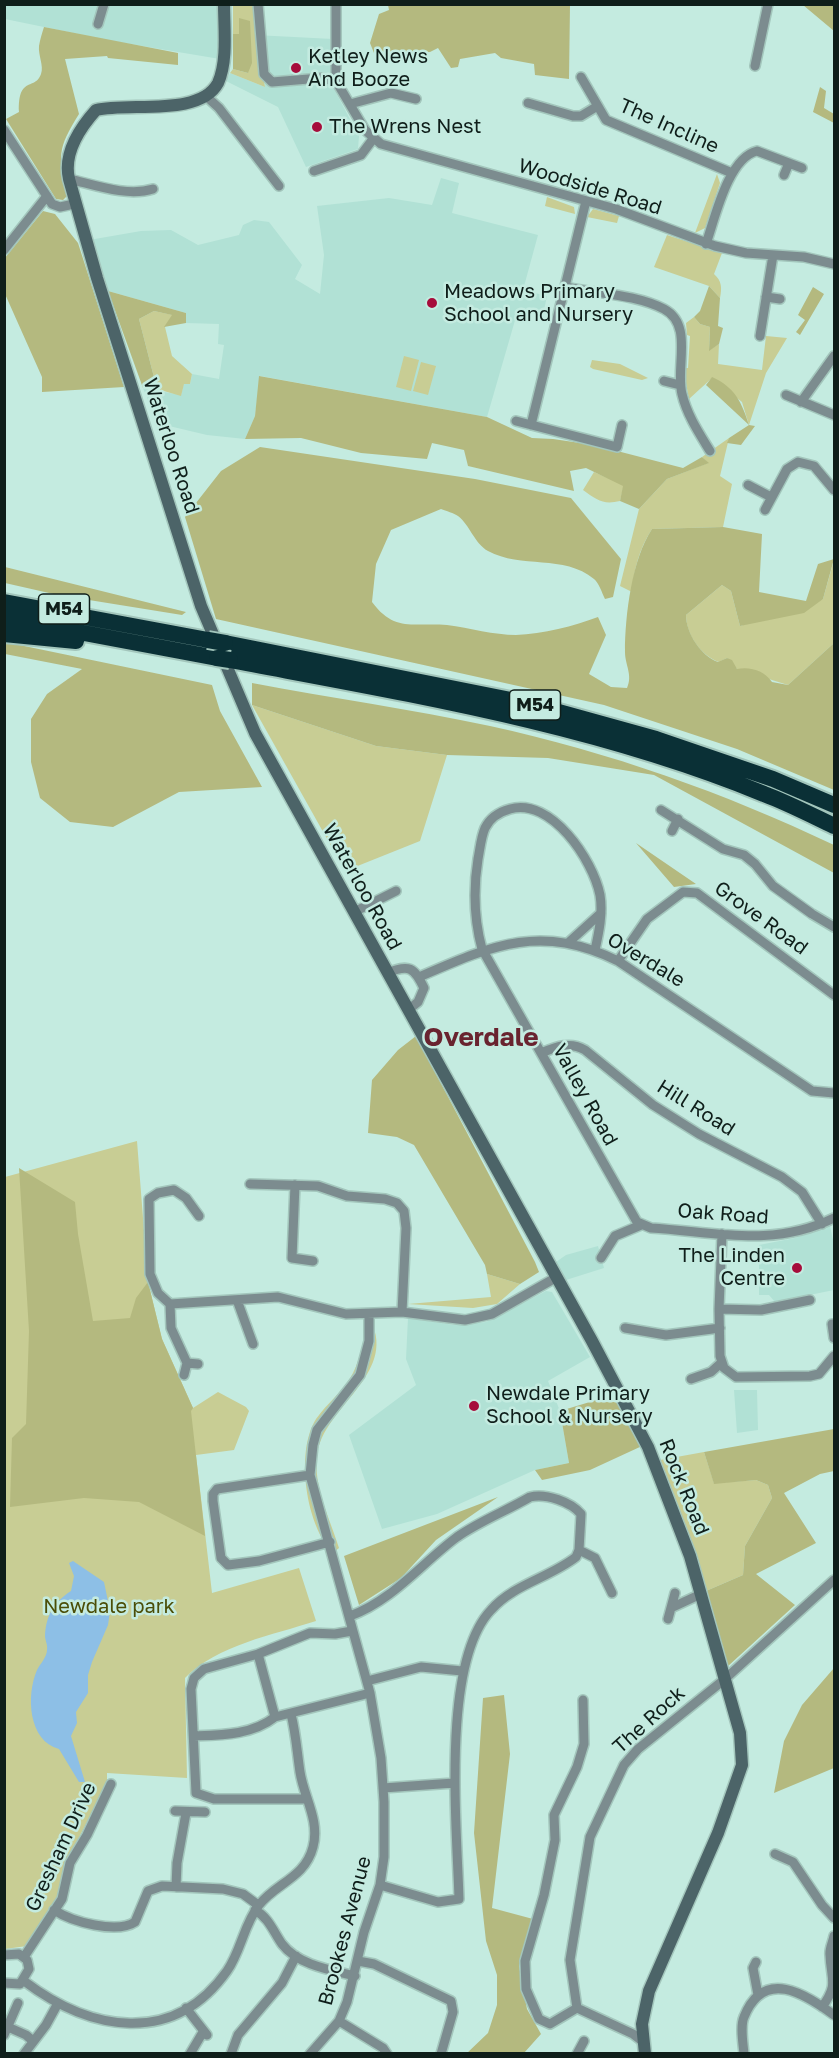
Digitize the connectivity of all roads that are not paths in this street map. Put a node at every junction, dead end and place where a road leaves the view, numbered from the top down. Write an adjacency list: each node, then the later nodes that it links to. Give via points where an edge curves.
1 (104, 4): 6 (street)
2 (224, 4): 10 (street, via 223,62 218,83)
3 (258, 4): 9 (street, via 264,74 272,82 321,78)
4 (336, 4): 9 (street)
5 (768, 4): 7 (street)
6 (98, 24)
7 (755, 66)
8 (581, 77): 14 (street, The Incline)
9 (336, 81): 13 (street)
10 (207, 97): 22 (street, Waterloo Road, via 183,105 96,110 73,142 66,168); 23 (street)
11 (416, 99): 13 (street, via 391,93)
12 (528, 103): 14 (street, The Incline, via 544,102 581,116)
13 (350, 104): 16 (street)
14 (596, 107): 20 (street, The Incline, via 617,127)
15 (4, 130): 25 (street)
16 (373, 139): 19 (street, via 361,155); 26 (street, Woodside Road, via 409,154)
17 (789, 163): 18 (street, The Incline); 20 (street, The Incline, via 757,151 739,160); 21 (street)
18 (802, 168)
19 (314, 171)
20 (732, 173): 28 (street, The Incline)
21 (784, 175)
22 (69, 179): 24 (street, via 119,190); 27 (street, Waterloo Road)
23 (279, 186)
24 (153, 189)
25 (47, 196): 27 (street, via 56,207); 29 (street)
26 (585, 201): 28 (street, Woodside Road, via 632,214); 32 (street)
27 (74, 204): 62 (street, Waterloo Road, via 201,606 255,732)
28 (706, 244): 30 (street, Woodside Road)
29 (4, 250)
30 (773, 255): 31 (street, Woodside Road); 33 (street)
31 (834, 264)
32 (566, 287): 38 (street, via 641,301 669,312 680,326); 44 (street)
33 (766, 297): 34 (street); 35 (street)
34 (780, 299)
35 (760, 336)
36 (834, 356): 40 (street)
37 (664, 381): 38 (street)
38 (680, 384): 45 (street, via 691,418)
39 (786, 395): 40 (street)
40 (801, 402): 41 (street)
41 (834, 415)
42 (516, 421): 44 (street)
43 (622, 424): 44 (street, via 617,447)
44 (531, 425)
45 (710, 451)
46 (747, 485): 48 (street)
47 (834, 490): 48 (street, via 814,466 798,462 787,469)
48 (771, 497): 49 (street)
49 (765, 510)
50 (4, 594): 53 (highway, M54)
51 (4, 602): 53 (highway, M54)
52 (4, 618): 55 (highway, M54)
53 (123, 624): 55 (highway, M54)
54 (4, 634): 55 (highway, M54)
55 (218, 651): 56 (highway, M54, via 526,703 656,739 773,779); 59 (highway, M54, via 527,720 648,754 764,794)
56 (834, 805)
57 (661, 810): 58 (street)
58 (678, 819): 60 (street); 64 (street, via 723,849 744,855 773,886)
59 (834, 826)
60 (672, 831)
61 (396, 891): 62 (street)
62 (354, 912): 69 (street, Waterloo Road)
63 (601, 913): 65 (street); 66 (street, via 600,895 587,862 560,825 531,808 504,811 486,826 474,881); 67 (street)
64 (834, 927)
65 (568, 943): 66 (street, Overdale, via 526,940); 67 (street, Overdale)
66 (482, 949): 70 (street, Overdale); 73 (street, Valley Road)
67 (595, 950): 68 (street, Overdale)
68 (618, 961): 71 (street, Grove Road, via 647,918 683,892 697,893); 74 (street, Overdale, via 812,1091)
69 (387, 973): 70 (street, via 402,967 414,970); 72 (street, Rock Road)
70 (419, 977): 72 (street, via 424,988 418,1002)
71 (834, 995)
72 (408, 1010): 84 (street, Rock Road)
73 (542, 1053): 79 (street, Hill Road, via 564,1046 585,1050 663,1111 782,1177 802,1192); 80 (street, Valley Road)
74 (834, 1093)
75 (250, 1184): 76 (street)
76 (296, 1185): 83 (street, via 292,1258); 89 (street, via 390,1200 400,1206 406,1217)
77 (199, 1216): 87 (street, via 186,1198 174,1190 149,1199 150,1274 158,1293)
78 (834, 1218): 79 (street, Oak Road)
79 (822, 1224): 81 (street, Oak Road, via 780,1236)
80 (641, 1225): 81 (street, Oak Road); 82 (street, via 615,1236)
81 (722, 1234): 88 (street)
82 (601, 1258)
83 (313, 1260)
84 (557, 1277): 89 (street, via 492,1314 465,1320); 110 (street, Rock Road, via 648,1447)
85 (237, 1300): 87 (street); 90 (street, via 278,1297 346,1314); 95 (street)
86 (810, 1300): 88 (street, via 761,1310)
87 (170, 1304): 99 (street, via 171,1328)
88 (718, 1309): 93 (street)
89 (402, 1312): 90 (street)
90 (369, 1314): 104 (street, via 369,1341 360,1375 317,1430)
91 (834, 1324): 96 (street)
92 (625, 1328): 93 (street, via 666,1335)
93 (720, 1328): 100 (street)
94 (258, 1329): 95 (street)
95 (248, 1332): 97 (street)
96 (834, 1338)
97 (253, 1344)
98 (834, 1356): 100 (street, via 819,1374 810,1376 736,1377)
99 (187, 1362): 101 (street); 102 (street)
100 (721, 1363): 103 (street, via 711,1372)
101 (198, 1364)
102 (184, 1375)
103 (691, 1379)
104 (310, 1475): 105 (street, Brookes Avenue); 105 (street, via 217,1489 213,1501 221,1558 228,1565 259,1561)
105 (330, 1542): 112 (street, Brookes Avenue)
106 (579, 1550): 108 (street, via 595,1558); 112 (street, via 578,1511 561,1502 530,1497 457,1538 399,1586); 116 (street, via 568,1563 522,1586 490,1610 480,1623)
107 (834, 1580): 117 (street, The Rock)
108 (612, 1593)
109 (675, 1593): 111 (street)
110 (701, 1594): 111 (street); 117 (street, Rock Road)
111 (673, 1607): 113 (street)
112 (350, 1616): 114 (street, Brookes Avenue)
113 (668, 1619)
114 (352, 1631): 115 (street, via 310,1633); 118 (street, Brookes Avenue)
115 (258, 1654): 122 (street); 123 (street, via 204,1670 194,1678)
116 (462, 1671): 118 (street, via 421,1667); 124 (street)
117 (724, 1679): 151 (street, The Rock, via 638,1749 624,1765 605,1802 590,1837 570,1960); 157 (street, Rock Road, via 741,1738 741,1771 644,2005)
118 (367, 1681): 119 (street, Brookes Avenue)
119 (370, 1693): 121 (street); 126 (street, Brookes Avenue)
120 (583, 1700): 151 (street, via 584,1744 554,1815 555,1840 525,1961 526,1989 539,2019 550,2025)
121 (291, 1714): 122 (street); 127 (street)
122 (275, 1717): 123 (street, via 266,1725 246,1731)
123 (194, 1736): 127 (street, via 196,1793 201,1797)
124 (454, 1783): 126 (street); 132 (street, via 459,1899 438,1902)
125 (111, 1784): 135 (street, Gresham Drive, via 70,1863 66,1886)
126 (382, 1788): 132 (street, Brookes Avenue, via 386,1832)
127 (307, 1799): 134 (street, via 315,1827 309,1857 295,1878)
128 (175, 1811): 130 (street)
129 (205, 1812): 130 (street)
130 (186, 1813): 133 (street)
131 (775, 1854): 136 (street, via 793,1862)
132 (380, 1884): 141 (street, Brookes Avenue)
133 (176, 1887): 134 (street, via 232,1890 243,1894); 135 (street, via 148,1891 135,1922 120,1929 67,1919)
134 (257, 1908): 139 (street, via 281,1943); 150 (street, via 230,1968 209,1992)
135 (54, 1910): 140 (street, Gresham Drive)
136 (834, 1918)
137 (834, 1936): 149 (street, via 829,1954 834,1972 833,1992)
138 (4, 1955): 140 (street)
139 (296, 1956): 143 (street, via 327,1970); 161 (street, via 282,1983 238,2035)
140 (24, 1957): 144 (street, via 29,1969)
141 (358, 1962): 143 (street, Brookes Avenue); 164 (street, via 374,1964 452,2001 453,2012)
142 (756, 1962): 146 (street, via 753,1968)
143 (355, 1976): 153 (street, Brookes Avenue)
144 (24, 1981): 145 (street, via 15,1986); 148 (street)
145 (4, 1983)
146 (758, 1995): 149 (street, via 776,1988 802,1992); 165 (street, via 743,2018)
147 (18, 2003): 154 (street)
148 (57, 2004): 150 (street, via 90,2018 119,2023 150,2021); 155 (street)
149 (822, 2007): 152 (street)
150 (186, 2008): 160 (street, via 205,2033)
151 (577, 2008): 157 (street, via 633,2034)
152 (834, 2015)
153 (339, 2021): 162 (street, Brookes Avenue); 163 (street)
154 (6, 2031): 155 (street, via 26,2035)
155 (33, 2041): 159 (street)
156 (584, 2042): 158 (street)
157 (644, 2047)
158 (580, 2053)
159 (24, 2054)
160 (190, 2054)
161 (231, 2054)
162 (310, 2054)
163 (387, 2054)
164 (441, 2054)
165 (744, 2054)

